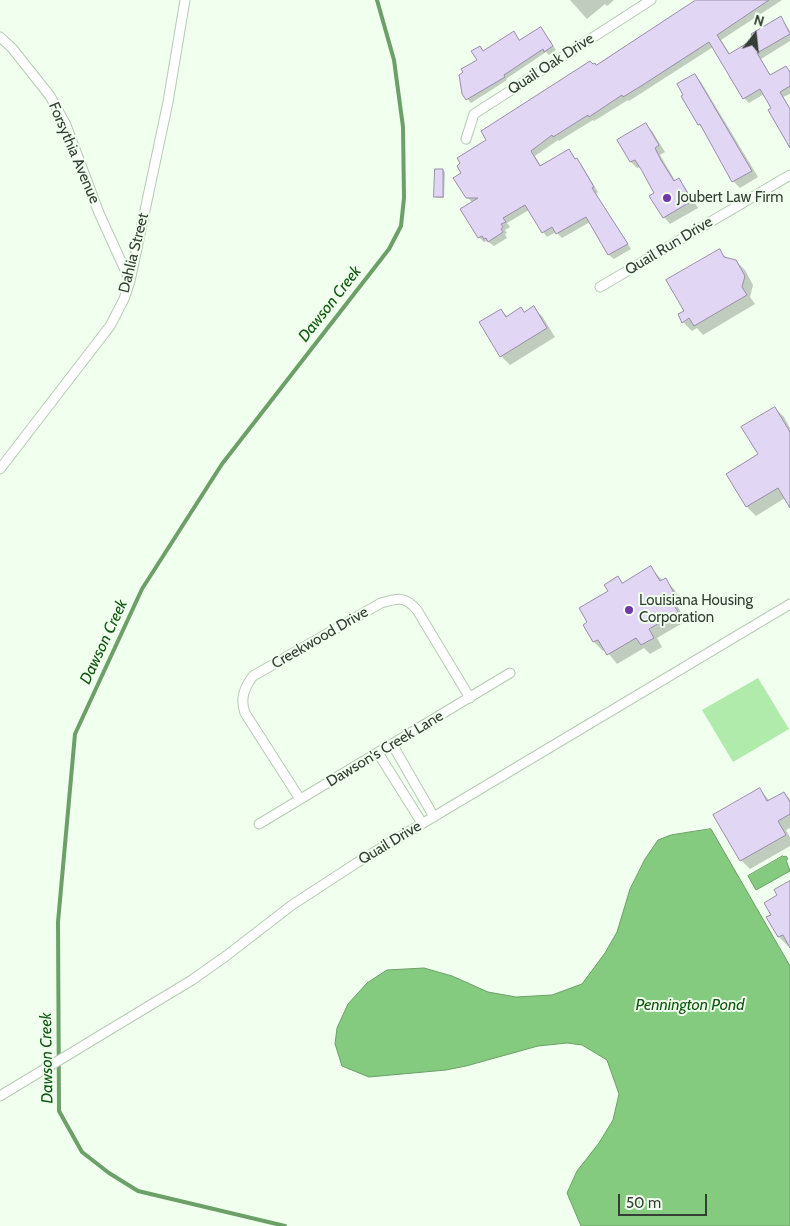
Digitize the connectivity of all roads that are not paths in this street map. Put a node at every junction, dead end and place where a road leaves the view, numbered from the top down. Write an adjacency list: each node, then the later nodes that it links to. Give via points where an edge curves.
1 (185, 0): 6 (street, Dahlia Street, via 168,102)
2 (651, 0): 4 (street, Quail Oak Drive, via 474,114)
3 (0, 37): 6 (street, Forsythia Avenue, via 50,96 66,125 99,213)
4 (466, 139)
5 (790, 175): 7 (street, Quail Run Drive)
6 (130, 281): 8 (street, Dahlia Street, via 110,326)
7 (600, 287)
8 (0, 469)
9 (790, 604): 15 (street, Quail Drive)
10 (510, 674): 11 (street, Dawson's Creek Lane)
11 (470, 698): 12 (street, Dawson's Creek Lane); 14 (street, Creekwood Drive, via 417,610 411,603 396,599 381,603 253,676 244,690 245,713)
12 (392, 744): 13 (street, Dawson's Creek Lane); 15 (street)
13 (378, 753): 14 (street, Dawson's Creek Lane); 17 (street)
14 (300, 799): 16 (street, Dawson's Creek Lane)
15 (434, 816): 17 (street, Quail Drive)
16 (259, 824)
17 (422, 824): 18 (street, Quail Drive, via 311,892 199,975)
18 (0, 1096)

